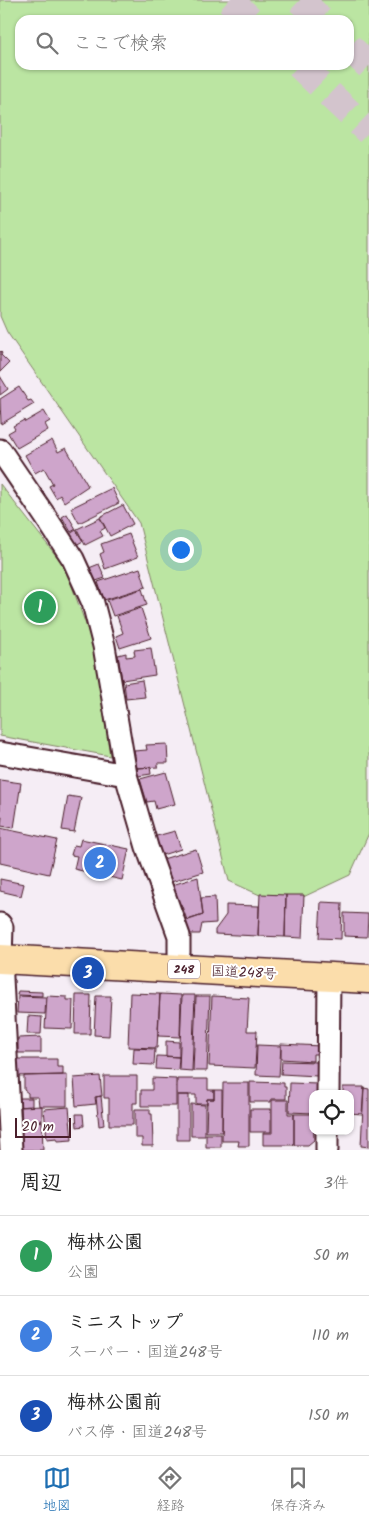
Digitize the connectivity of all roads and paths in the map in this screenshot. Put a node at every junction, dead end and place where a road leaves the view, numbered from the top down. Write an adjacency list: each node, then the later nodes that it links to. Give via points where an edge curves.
1 (0, 450): 3 (street, via 73,559 93,603 104,646)
2 (0, 753): 3 (street)
3 (126, 775): 6 (street, via 147,847 179,936)
4 (0, 924): 5 (street)
5 (0, 943): 6 (highway, 国道248号 / 248); 7 (street)
6 (179, 954): 8 (highway, 国道248号 / 248)
7 (0, 959): 9 (highway, 国道248号 / 248); 13 (street)
8 (369, 962)
9 (329, 977): 10 (highway, 国道248号 / 248); 11 (street)
10 (369, 979)
11 (328, 1090)
12 (328, 1135): 14 (street)
13 (10, 1150)
14 (327, 1150)

